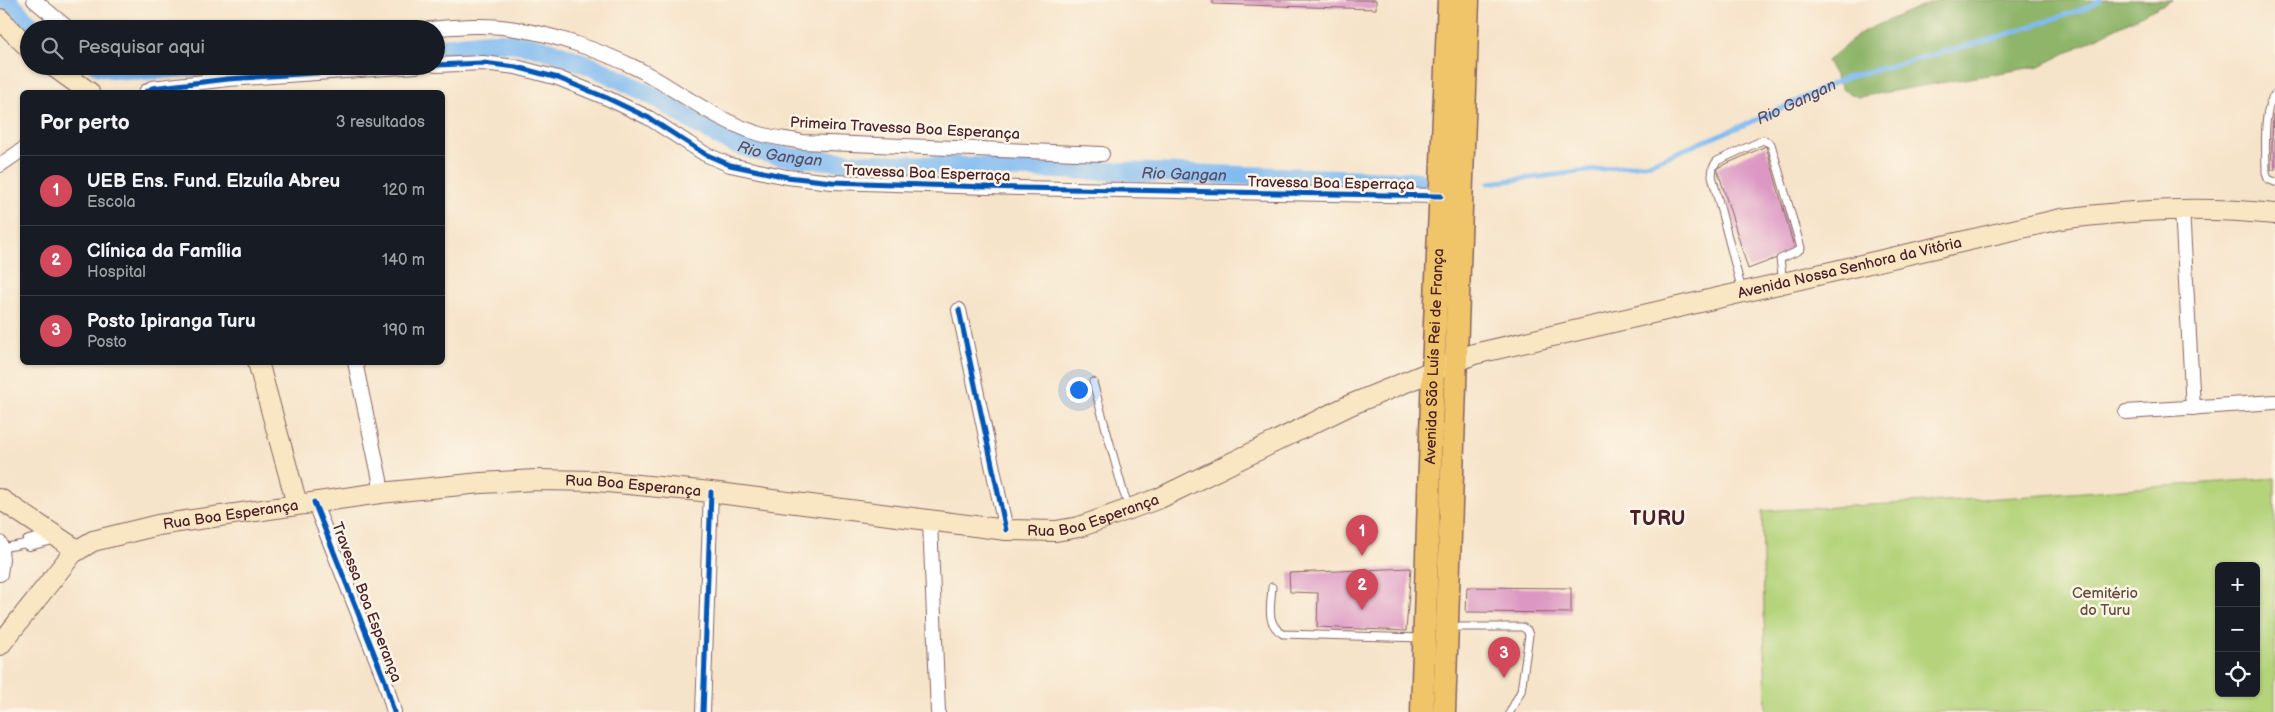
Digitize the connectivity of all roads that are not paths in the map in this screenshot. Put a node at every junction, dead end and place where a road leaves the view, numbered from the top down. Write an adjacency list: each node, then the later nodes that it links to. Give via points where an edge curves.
1 (34, 0): 5 (street)
2 (1449, 0): 18 (main road, Avenida São Luís Rei de França)
3 (1468, 0): 24 (main road, Avenida São Luís Rei de França)
4 (0, 19): 7 (main road)
5 (58, 20)
6 (445, 28): 15 (street, Primeira Travessa Boa Esperança, via 508,28 582,46 639,70 708,110 757,133 802,142)
7 (20, 39)
8 (445, 65): 18 (street, Travessa Boa Esperraça, via 483,63 516,67 558,78 649,118 705,154 730,165 787,177 832,182 1009,188)
9 (65, 75): 11 (main road)
10 (286, 75): 12 (street)
11 (86, 90)
12 (149, 90)
13 (2275, 94): 17 (lane, via 2267,117 2266,173 2268,179)
14 (20, 151): 16 (street)
15 (1102, 154)
16 (0, 165)
17 (2275, 182)
18 (1441, 196): 27 (main road, Avenida São Luís Rei de França)
19 (2182, 209): 20 (main road, Avenida Nossa Senhora da Vitória); 21 (main road, Avenida Nossa Senhora da Vitória, via 2060,219); 30 (street)
20 (2275, 214)
21 (1783, 282): 22 (main road, Avenida Nossa Senhora da Vitória); 22 (lane, via 1780,259 1801,248 1771,144 1763,140 1718,161 1713,167 1712,176)
22 (1742, 292): 24 (main road, Avenida Nossa Senhora da Vitória)
23 (959, 310): 38 (street)
24 (1455, 361): 27 (main road, Avenida Nossa Senhora da Vitória); 45 (main road, Avenida São Luís Rei de França)
25 (259, 365): 35 (main road, Travessa Boa Esperança)
26 (356, 365): 33 (street)
27 (1433, 370): 36 (main road, Rua Boa Esperança, via 1350,405 1210,475); 46 (main road, Avenida São Luís Rei de França)
28 (1093, 382): 36 (lane)
29 (2275, 402): 30 (street)
30 (2193, 408): 31 (street)
31 (2126, 412)
32 (711, 492): 33 (main road, Rua Boa Esperança, via 597,481 537,480); 37 (main road, Rua Boa Esperança); 49 (street)
33 (380, 493): 35 (main road, Rua Boa Esperança)
34 (0, 499): 39 (main road)
35 (306, 503): 42 (main road, Rua Boa Esperança, via 158,525 105,537); 48 (street, Travessa Boa Esperança, via 382,673)
36 (1130, 509): 38 (main road, Rua Boa Esperança, via 1079,527 1056,531)
37 (930, 521): 38 (main road, Rua Boa Esperança); 50 (street)
38 (1006, 530)
39 (56, 536): 40 (street); 42 (main road)
40 (29, 543): 41 (lane)
41 (1, 546): 43 (street)
42 (77, 550): 47 (main road, Rua Boa Esperança)
43 (0, 574)
44 (1272, 587): 46 (lane, via 1270,621 1275,630 1283,634)
45 (1446, 627): 52 (main road, Avenida São Luís Rei de França); 53 (lane, via 1522,627 1527,630 1529,635 1520,691)
46 (1425, 638): 51 (main road, Avenida São Luís Rei de França)
47 (0, 645)
48 (394, 712)
49 (703, 712)
50 (938, 712)
51 (1422, 712)
52 (1444, 712)
53 (1510, 712)

